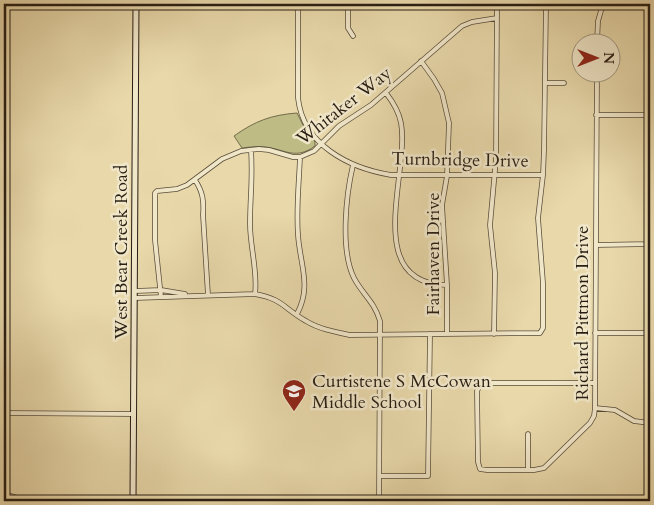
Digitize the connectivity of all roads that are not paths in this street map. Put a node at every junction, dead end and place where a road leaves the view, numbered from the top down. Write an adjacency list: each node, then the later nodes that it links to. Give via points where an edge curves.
1 (136, 4): 33 (main road, West Bear Creek Road)
2 (298, 4): 18 (street, Turnbridge Drive, via 299,111)
3 (348, 4): 9 (street, via 348,28)
4 (497, 4): 7 (street)
5 (546, 4): 13 (street)
6 (603, 4): 8 (street)
7 (497, 18): 11 (street, Whitaker Way, via 462,26); 24 (street)
8 (598, 32)
9 (353, 36)
10 (650, 46): 17 (street)
11 (421, 61): 15 (street, Whitaker Way); 26 (street, Fairhaven Drive, via 442,93 446,108 449,137)
12 (597, 82): 16 (street, Richard Pittmon Drive)
13 (545, 83): 14 (street); 25 (street)
14 (564, 83)
15 (386, 93): 18 (street, Whitaker Way, via 339,126); 23 (street, via 401,123)
16 (596, 115): 17 (street); 29 (street, Richard Pittmon Drive)
17 (650, 115)
18 (321, 144): 20 (street, Whitaker Way); 21 (street, Turnbridge Drive)
19 (251, 150): 20 (street, Whitaker Way, via 269,150); 27 (street, Whitaker Way, via 222,159); 34 (street, via 250,224)
20 (300, 157): 39 (street, via 298,234 305,293)
21 (353, 165): 23 (street, Turnbridge Drive); 42 (street, via 347,202 347,245 354,278 376,309)
22 (650, 165): 28 (street)
23 (400, 175): 26 (street, Turnbridge Drive); 31 (street, via 395,219 399,255 420,280)
24 (495, 175): 25 (street, Turnbridge Drive); 26 (street, Turnbridge Drive); 45 (street, via 490,225)
25 (543, 175): 45 (street, via 538,218 543,328 540,334)
26 (447, 176): 31 (street, Fairhaven Drive, via 442,205)
27 (195, 180): 32 (street, Whitaker Way, via 187,186 155,193); 35 (street, via 204,202 202,215)
28 (650, 244): 29 (street); 30 (street)
29 (596, 245): 40 (street, Richard Pittmon Drive)
30 (650, 282)
31 (448, 285): 44 (street, Fairhaven Drive)
32 (161, 290): 33 (street); 36 (street); 37 (street, Whitaker Way)
33 (135, 291): 38 (main road, West Bear Creek Road)
34 (255, 294): 35 (street); 39 (street, via 275,299)
35 (208, 295): 36 (street)
36 (193, 296): 37 (street)
37 (161, 297): 38 (street)
38 (135, 298): 49 (main road, West Bear Creek Road)
39 (297, 314): 42 (street, via 305,321 329,330 350,335)
40 (595, 332): 41 (street); 46 (street, Richard Pittmon Drive)
41 (650, 333)
42 (381, 334): 43 (street); 53 (street)
43 (430, 334): 44 (street); 53 (street, via 428,476)
44 (447, 334): 45 (street)
45 (494, 334)
46 (595, 383): 47 (street, Richard Pittmon Drive); 52 (street, Richard Pittmon Drive, via 480,385 477,392 480,469)
47 (595, 408): 50 (street, via 615,410 634,422); 52 (street, Richard Pittmon Drive, via 590,423 544,468)
48 (4, 413): 49 (street)
49 (134, 414): 56 (main road, West Bear Creek Road)
50 (650, 423)
51 (528, 434): 52 (street)
52 (528, 470)
53 (380, 476): 57 (street)
54 (4, 494): 55 (street)
55 (27, 501)
56 (133, 501)
57 (380, 501)

